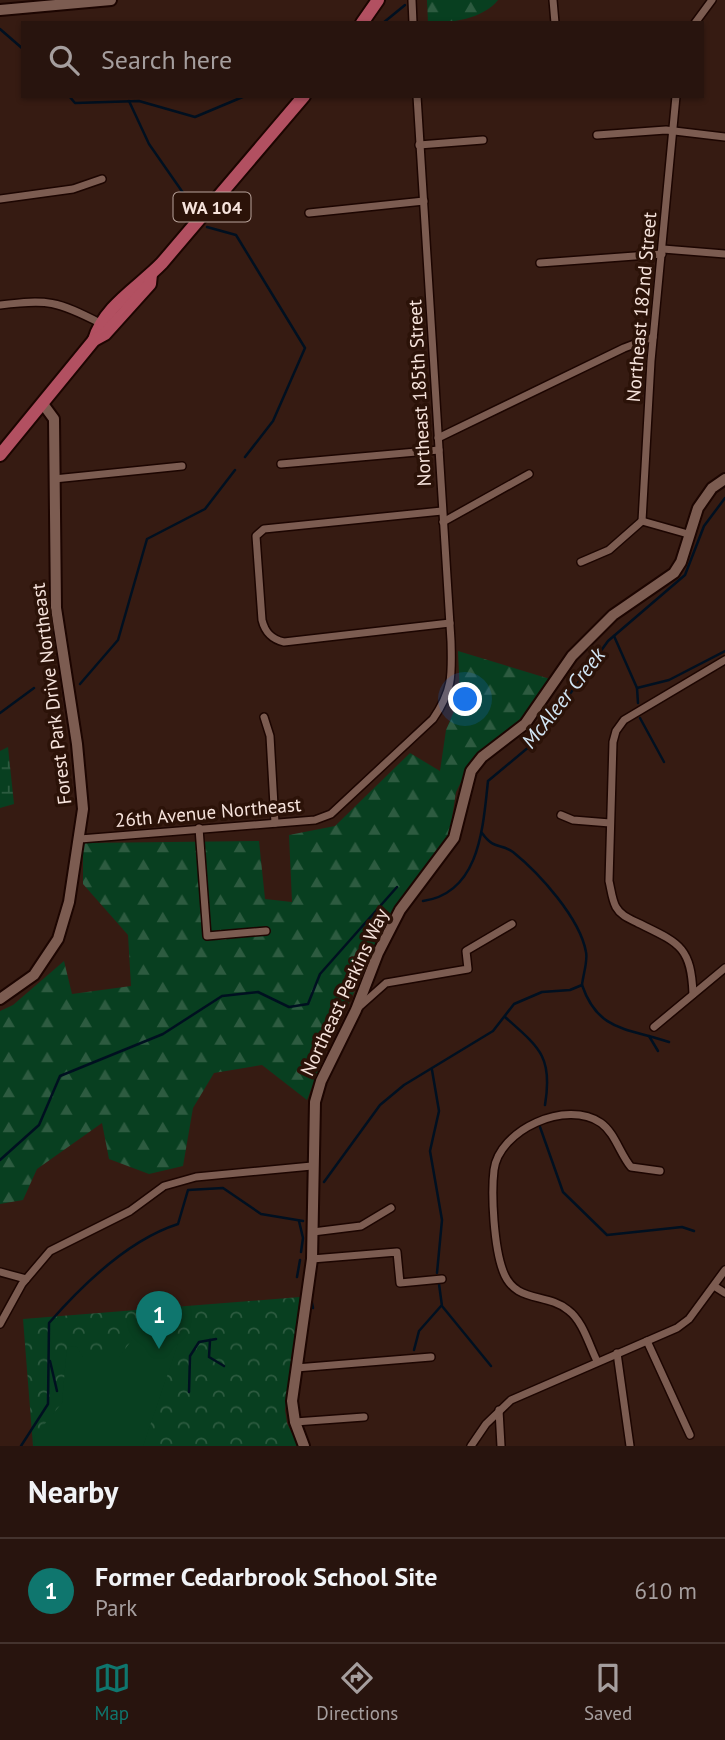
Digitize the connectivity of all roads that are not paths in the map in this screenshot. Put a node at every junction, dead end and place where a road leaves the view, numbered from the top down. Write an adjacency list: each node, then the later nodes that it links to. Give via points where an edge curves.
1 (111, 0): 6 (street)
2 (378, 0): 7 (main road)
3 (412, 0): 8 (street)
4 (553, 0): 9 (street)
5 (712, 0): 10 (street)
6 (0, 10)
7 (363, 21)
8 (413, 21)
9 (555, 21)
10 (696, 21)
11 (302, 98): 26 (main road, WA 104)
12 (417, 98): 18 (street, Northeast 185th Street)
13 (676, 98): 14 (street, Northeast 182nd Street)
14 (672, 132): 15 (street); 16 (street); 23 (street, Northeast 182nd Street)
15 (597, 135)
16 (725, 137)
17 (483, 140): 18 (street)
18 (419, 145): 21 (street, Northeast 185th Street)
19 (102, 179): 20 (street, via 73,190)
20 (0, 199)
21 (424, 201): 22 (street); 32 (street, Northeast 185th Street)
22 (309, 213)
23 (662, 252): 24 (street); 25 (street); 29 (street, Northeast 182nd Street)
24 (725, 254)
25 (540, 263)
26 (151, 274): 28 (main road, WA 104); 30 (main road, WA 104, via 150,284 105,334)
27 (0, 305): 28 (street, via 57,303)
28 (100, 323): 30 (main road, WA 104)
29 (653, 337): 32 (street); 41 (street, Northeast 182nd Street)
30 (94, 340): 31 (main road, WA 104)
31 (43, 404): 34 (main road, WA 104); 39 (street, Forest Park Drive Northeast, via 54,419)
32 (438, 438): 33 (street, Northeast 185th Street)
33 (439, 450): 35 (street); 40 (street, Northeast 185th Street)
34 (0, 456)
35 (281, 464)
36 (182, 466): 39 (street)
37 (529, 474): 42 (street)
38 (725, 478): 43 (street, Northeast Perkins Way, via 698,508)
39 (54, 479): 53 (street, Forest Park Drive Northeast, via 55,608 82,776)
40 (442, 511): 42 (street, Northeast 185th Street); 45 (street, via 258,530 256,536 262,620 270,635 284,642)
41 (642, 521): 43 (street); 44 (street, via 609,550)
42 (443, 522): 45 (street, Northeast 185th Street)
43 (688, 534): 59 (street, Northeast Perkins Way, via 681,562 667,580 613,615 572,656 525,724 471,771 454,838 400,910)
44 (580, 562)
45 (450, 623): 47 (street, Northeast 185th Street)
46 (725, 660): 51 (street, via 624,720 616,731)
47 (451, 688): 50 (street, 26th Avenue Northeast, via 433,719 341,807 315,820)
48 (264, 717): 50 (street, via 270,736)
49 (561, 815): 51 (street)
50 (275, 823): 52 (street, 26th Avenue Northeast)
51 (610, 823): 57 (street, via 609,881 616,908 684,949 692,970)
52 (199, 828): 53 (street, 26th Avenue Northeast); 55 (street, via 207,936)
53 (80, 839): 58 (street, Forest Park Drive Northeast, via 58,939 34,975)
54 (512, 924): 59 (street, via 466,951 468,969 386,983)
55 (266, 931)
56 (725, 968): 57 (street)
57 (693, 994): 60 (street)
58 (0, 999)
59 (356, 1010): 61 (street, Northeast Perkins Way, via 315,1102)
60 (654, 1027)
61 (312, 1166): 64 (street, Northeast Perkins Way); 68 (street, via 173,1182 130,1212 50,1251)
62 (660, 1171): 76 (street, via 631,1167 603,1124 574,1114 556,1114 527,1127 497,1158 498,1250 507,1282 530,1298 560,1304 571,1312)
63 (391, 1208): 64 (street, via 360,1226)
64 (313, 1233): 65 (street, Northeast Perkins Way)
65 (312, 1259): 69 (street, via 397,1252 400,1283); 77 (street, Northeast Perkins Way)
66 (725, 1270): 70 (street)
67 (0, 1272): 68 (street)
68 (26, 1279): 72 (street)
69 (442, 1279)
70 (714, 1286): 71 (street); 73 (street, via 689,1319)
71 (725, 1293)
72 (0, 1324)
73 (647, 1341): 74 (street); 81 (street)
74 (617, 1353): 76 (street); 85 (street)
75 (431, 1357): 77 (street)
76 (597, 1361): 78 (street, via 529,1390)
77 (295, 1368): 80 (street, Northeast Perkins Way)
78 (499, 1410): 83 (street); 84 (street)
79 (364, 1417): 80 (street)
80 (295, 1422): 82 (street, Northeast Perkins Way)
81 (690, 1435)
82 (304, 1446)
83 (471, 1446)
84 (501, 1446)
85 (630, 1446)

